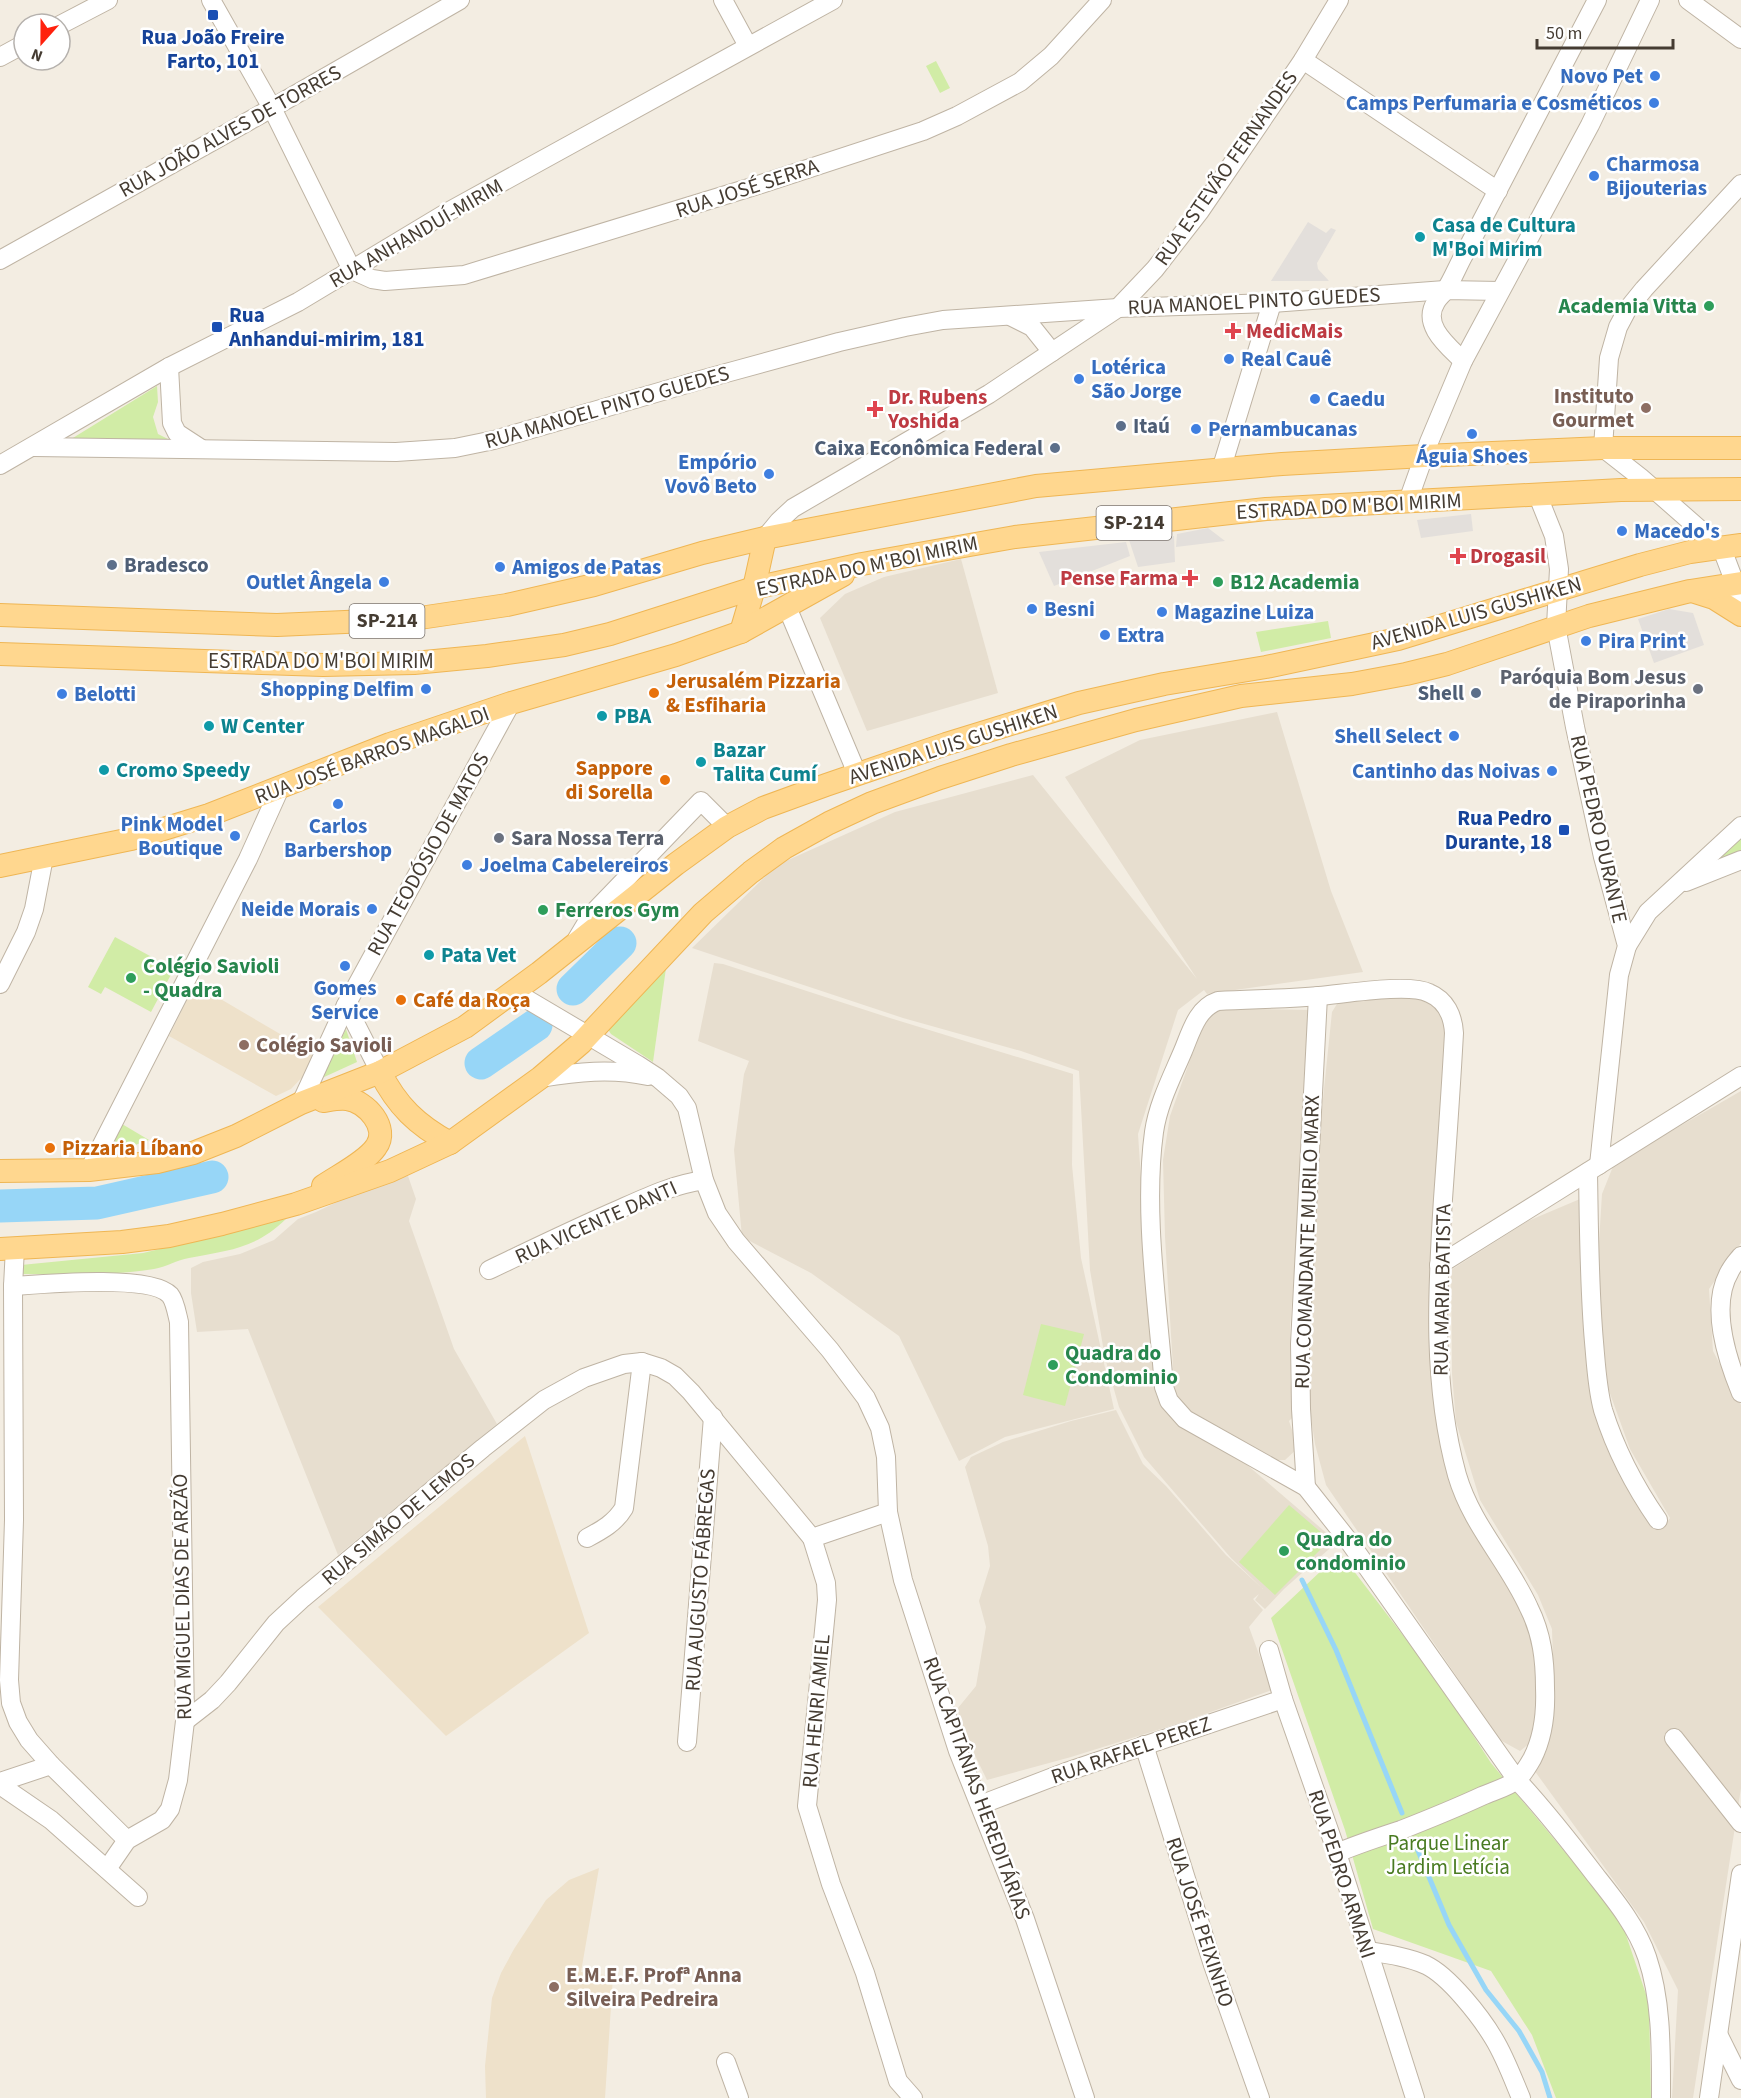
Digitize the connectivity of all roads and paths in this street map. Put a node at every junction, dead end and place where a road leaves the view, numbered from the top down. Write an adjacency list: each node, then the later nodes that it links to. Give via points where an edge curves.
1 (108, 0): 11 (street)
2 (211, 0): 15 (street)
3 (460, 0): 15 (street, RUA JOÃO ALVES DE TORRES)
4 (723, 0): 13 (street)
5 (833, 0): 13 (street, RUA ANHANDUÍ-MIRIM)
6 (1102, 0): 19 (street, RUA JOSÉ SERRA, via 1051,56 1020,82 957,116 887,144 464,275 385,281)
7 (1339, 0): 14 (street, RUA ESTEVÃO FERNANDES)
8 (1597, 0): 17 (street)
9 (1650, 0): 21 (street, via 1590,125)
10 (1688, 0): 12 (street)
11 (72, 19)
12 (1741, 39)
13 (748, 46): 19 (street, RUA ANHANDUÍ-MIRIM, via 446,213)
14 (1303, 60): 17 (street); 23 (street, RUA ESTEVÃO FERNANDES, via 1200,211)
15 (272, 108): 18 (street, RUA JOÃO ALVES DE TORRES); 19 (street)
16 (1741, 184): 30 (street, via 1644,289 1622,319 1609,358)
17 (1498, 191): 20 (street)
18 (0, 260)
19 (352, 270): 27 (street, RUA ANHANDUÍ-MIRIM)
20 (1445, 290): 21 (street, RUA MANOEL PINTO GUEDES); 22 (street, RUA MANOEL PINTO GUEDES); 26 (street, via 1435,302 1432,321 1440,338)
21 (1500, 291): 26 (street)
22 (1272, 303): 23 (street, RUA MANOEL PINTO GUEDES); 34 (street)
23 (1118, 308): 24 (street, RUA MANOEL PINTO GUEDES); 25 (street, RUA ESTEVÃO FERNANDES)
24 (1008, 316): 25 (street, via 1032,327); 29 (street, RUA MANOEL PINTO GUEDES, via 943,320 839,342 534,430 455,448 396,452)
25 (1052, 352): 39 (street, RUA ESTEVÃO FERNANDES, via 989,394 793,508)
26 (1463, 361): 32 (street)
27 (169, 367): 28 (street, RUA ANHANDUÍ-MIRIM); 29 (street, via 172,423 177,433)
28 (34, 447): 29 (street, RUA MANOEL PINTO GUEDES); 33 (street, RUA ANHANDUÍ-MIRIM)
29 (200, 448)
30 (1603, 448): 31 (main road, ESTRADA DO M'BOI MIRIM / SP-214); 32 (main road, ESTRADA DO M'BOI MIRIM / SP-214); 36 (street)
31 (1741, 448)
32 (1424, 456): 34 (main road, ESTRADA DO M'BOI MIRIM / SP-214); 38 (street)
33 (0, 465)
34 (1221, 470): 39 (main road, ESTRADA DO M'BOI MIRIM / SP-214, via 1012,489)
35 (1741, 489): 36 (main road, ESTRADA DO M'BOI MIRIM / SP-214)
36 (1654, 490): 37 (main road, ESTRADA DO M'BOI MIRIM / SP-214); 40 (street)
37 (1538, 496): 38 (main road, ESTRADA DO M'BOI MIRIM / SP-214); 44 (street, RUA PEDRO DURANTE, via 1554,536)
38 (1408, 501): 41 (main road, ESTRADA DO M'BOI MIRIM / SP-214, via 1180,518 1016,537)
39 (765, 537): 42 (main road); 47 (main road, ESTRADA DO M'BOI MIRIM / SP-214, via 594,585 507,605 413,619 277,625)
40 (1731, 547): 43 (street); 44 (main road, AVENIDA LUIS GUSHIKEN, via 1690,552)
41 (862, 564): 42 (main road, ESTRADA DO M'BOI MIRIM / SP-214); 46 (main road, RUA JOSÉ BARROS MAGALDI)
42 (754, 588): 50 (main road); 51 (main road, ESTRADA DO M'BOI MIRIM / SP-214, via 564,645 414,663 323,665)
43 (1739, 588): 45 (main road, AVENIDA LUIS GUSHIKEN)
44 (1559, 589): 49 (street, RUA PEDRO DURANTE); 53 (main road, AVENIDA LUIS GUSHIKEN, via 1398,639 1079,703)
45 (1690, 591): 48 (main road, via 1711,597); 49 (main road, AVENIDA LUIS GUSHIKEN)
46 (787, 607): 50 (main road, RUA JOSÉ BARROS MAGALDI); 53 (street, via 853,764)
47 (0, 615)
48 (1741, 615)
49 (1556, 626): 61 (street, RUA PEDRO DURANTE, via 1603,857); 67 (main road, AVENIDA LUIS GUSHIKEN, via 1406,674 1241,696 1136,720 1011,755 872,803 784,848 751,872 703,913)
50 (741, 633): 52 (main road, RUA JOSÉ BARROS MAGALDI)
51 (0, 654)
52 (510, 703): 54 (main road, RUA JOSÉ BARROS MAGALDI, via 390,744); 66 (street, RUA TEODÓSIO DE MATOS)
53 (854, 776): 56 (main road, AVENIDA LUIS GUSHIKEN, via 763,808)
54 (280, 788): 57 (main road, RUA JOSÉ BARROS MAGALDI, via 131,839); 75 (street, via 248,859)
55 (1741, 826): 60 (street)
56 (727, 828): 62 (main road, AVENIDA LUIS GUSHIKEN, via 676,864); 62 (street, via 701,801 592,914)
57 (44, 856): 59 (main road, RUA JOSÉ BARROS MAGALDI); 63 (street, via 32,916)
58 (1741, 860): 60 (street)
59 (0, 866)
60 (1676, 886): 61 (street, via 1648,912)
61 (1627, 946): 74 (street, RUA PEDRO DURANTE, via 1618,975)
62 (572, 949): 64 (main road, AVENIDA LUIS GUSHIKEN)
63 (0, 984)
64 (513, 991): 67 (street, RUA CAPITÂNIAS HEREDITÁRIAS); 68 (main road, AVENIDA LUIS GUSHIKEN, via 465,1027)
65 (1318, 996): 81 (street, RUA MARIA BATISTA, via 1420,990 1449,1009 1454,1033); 87 (street, RUA COMANDANTE MURILO MARX, via 1300,1344); 87 (street, via 1218,1001 1202,1011 1166,1091 1154,1131 1152,1161 1151,1222 1164,1387 1169,1401 1185,1419)
66 (346, 1005): 68 (street); 72 (street, RUA TEODÓSIO DE MATOS)
67 (589, 1035): 70 (main road, AVENIDA LUIS GUSHIKEN); 71 (street, RUA CAPITÂNIAS HEREDITÁRIAS)
68 (380, 1072): 72 (main road, AVENIDA LUIS GUSHIKEN); 73 (main road, via 413,1120)
69 (1741, 1076): 74 (street)
70 (540, 1078): 71 (street, via 590,1070); 73 (main road, AVENIDA LUIS GUSHIKEN)
71 (658, 1078): 77 (street, RUA CAPITÂNIAS HEREDITÁRIAS, via 687,1108)
72 (301, 1103): 75 (main road, AVENIDA LUIS GUSHIKEN, via 193,1153 157,1162); 78 (main road, via 347,1099 360,1104 375,1116 379,1143 369,1155)
73 (450, 1143): 78 (main road, AVENIDA LUIS GUSHIKEN, via 390,1171)
74 (1594, 1169): 81 (street); 89 (street, RUA PEDRO DURANTE, via 1590,1294 1603,1407 1615,1443)
75 (89, 1170): 76 (main road, AVENIDA LUIS GUSHIKEN)
76 (0, 1171)
77 (704, 1180): 82 (street, RUA VICENTE DANTI, via 646,1197); 88 (street, RUA CAPITÂNIAS HEREDITÁRIAS, via 717,1213 736,1241 866,1398 880,1428 886,1457)
78 (296, 1204): 79 (main road, AVENIDA LUIS GUSHIKEN, via 169,1236)
79 (8, 1249): 83 (street)
80 (1741, 1256): 85 (street, via 1723,1288 1720,1316 1725,1348)
81 (1439, 1265): 99 (street, RUA MARIA BATISTA, via 1441,1384 1458,1477 1471,1512 1530,1608 1545,1660 1542,1730 1531,1762)
82 (489, 1270)
83 (13, 1286): 94 (street, RUA MIGUEL DIAS DE ARZÃO, via 115,1282 146,1286 170,1296 176,1311 180,1332); 98 (street, via 14,1520 9,1680 18,1722)
84 (642, 1362): 86 (street, via 675,1376); 90 (street, via 624,1508 608,1527); 94 (street, RUA SIMÃO DE LEMOS, via 584,1378 544,1400 483,1448 276,1623 228,1683)
85 (1741, 1393)
86 (712, 1418): 91 (street); 96 (street, RUA AUGUSTO FÁBREGAS)
87 (1306, 1487): 99 (street, via 1348,1540)
88 (888, 1512): 91 (street); 101 (street, RUA CAPITÂNIAS HEREDITÁRIAS, via 903,1580 958,1751)
89 (1658, 1520)
90 (587, 1538)
91 (812, 1538): 113 (street, RUA HENRI AMIEL, via 826,1583 827,1600 807,1806 898,2081)
92 (1269, 1650): 93 (street, RUA PEDRO ARMANI)
93 (1283, 1699): 97 (street, RUA RAFAEL PEREZ); 104 (street, RUA PEDRO ARMANI)
94 (185, 1722): 103 (street, RUA MIGUEL DIAS DE ARZÃO, via 170,1809 162,1820)
95 (1674, 1738): 102 (street)
96 (687, 1742)
97 (1144, 1745): 101 (street, RUA RAFAEL PEREZ); 115 (street, RUA JOSÉ PEIXINHO, via 1213,1965)
98 (51, 1766): 100 (street); 103 (street)
99 (1517, 1780): 104 (street); 118 (street, via 1606,1888 1634,1928 1647,1956 1656,1993)
100 (0, 1784): 105 (street, via 51,1820)
101 (980, 1804): 114 (street, RUA CAPITÂNIAS HEREDITÁRIAS, via 1025,1919)
102 (1741, 1823)
103 (127, 1840): 105 (street, RUA MIGUEL DIAS DE ARZÃO)
104 (1337, 1853): 108 (street, RUA PEDRO ARMANI)
105 (107, 1869): 107 (street)
106 (1741, 1874): 109 (street)
107 (138, 1896)
108 (1368, 1951): 116 (street, RUA PEDRO ARMANI); 117 (street, via 1402,1957 1441,1974 1494,2039)
109 (1719, 2036): 111 (street); 119 (street)
110 (726, 2062): 112 (street)
111 (1741, 2080)
112 (740, 2098)
113 (914, 2098)
114 (1085, 2098)
115 (1260, 2098)
116 (1415, 2098)
117 (1521, 2098)
118 (1661, 2098)
119 (1709, 2098)

